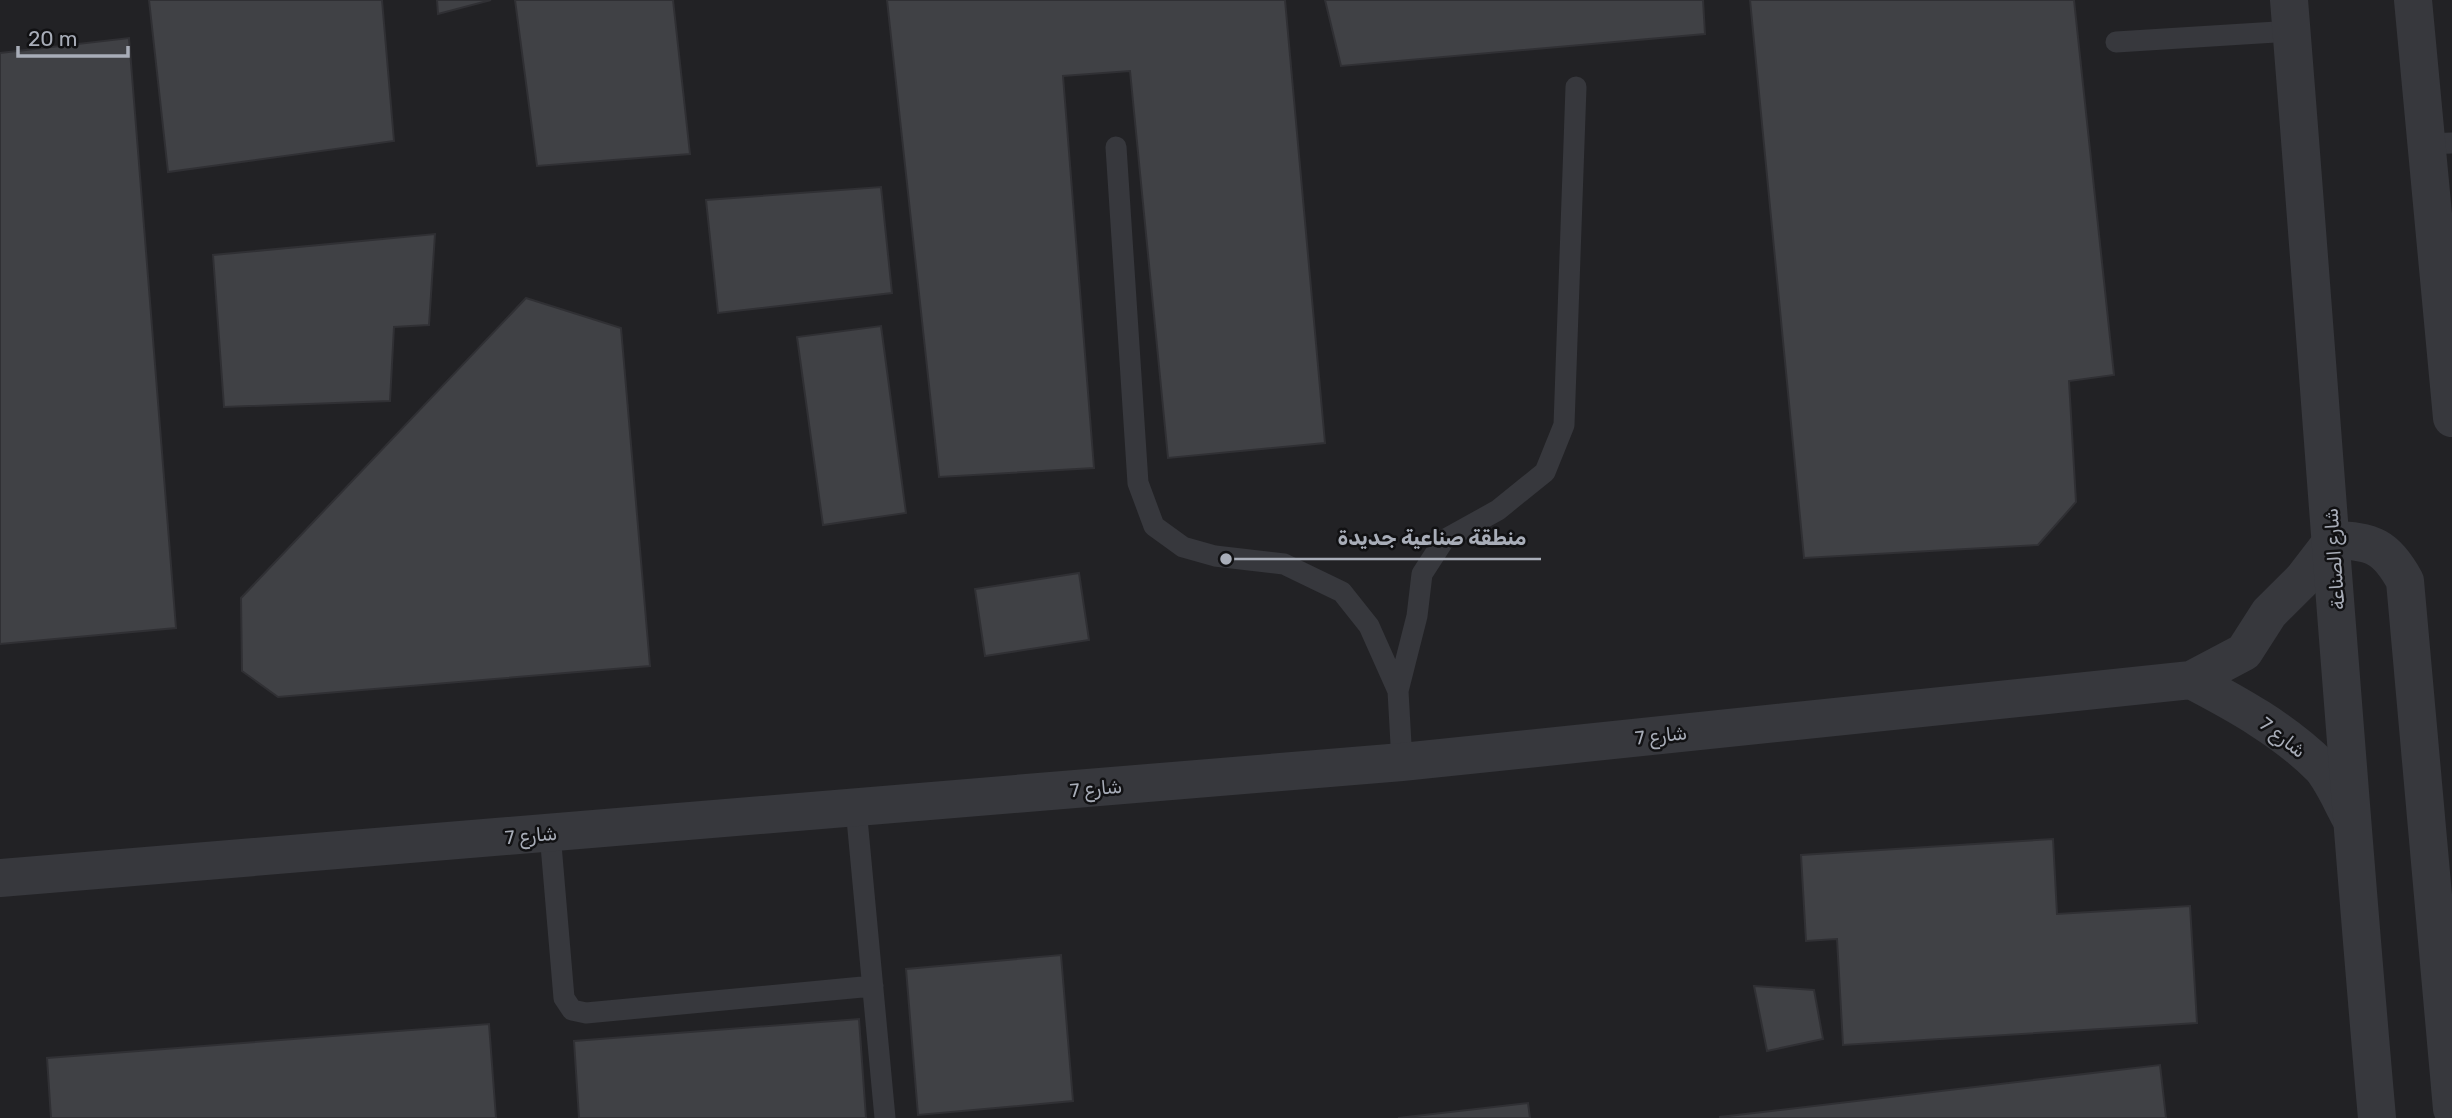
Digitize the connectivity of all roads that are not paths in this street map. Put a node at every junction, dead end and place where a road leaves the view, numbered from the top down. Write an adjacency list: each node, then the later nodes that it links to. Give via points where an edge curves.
1 (2413, 0): 5 (street)
2 (2291, 16): 3 (lane); 8 (street, شارع الصناعة)
3 (2116, 42)
4 (1576, 87): 10 (lane, via 1564,425 1545,472 1498,510 1444,540 1422,574 1417,616)
5 (2439, 144): 7 (street)
6 (1116, 146): 10 (lane, via 1138,483 1154,526 1183,547 1215,556 1284,564 1342,592 1368,626)
7 (2452, 418)
8 (2333, 540): 9 (street, شارع 7, via 2269,612 2244,652); 13 (street, شارع الصناعة); 17 (street, via 2374,545 2393,558 2405,581)
9 (2191, 680): 11 (street, شارع 7); 13 (street, شارع 7, via 2279,731 2323,769)
10 (1398, 691): 11 (lane)
11 (1402, 762): 12 (street, شارع 7)
12 (856, 807): 14 (street, شارع 7); 16 (lane)
13 (2351, 819): 19 (street, شارع الصناعة)
14 (550, 833): 15 (street, شارع 7); 16 (lane, via 564,998 572,1010 586,1013)
15 (0, 878)
16 (873, 986): 18 (lane)
17 (2452, 1109)
18 (885, 1118)
19 (2377, 1118)

